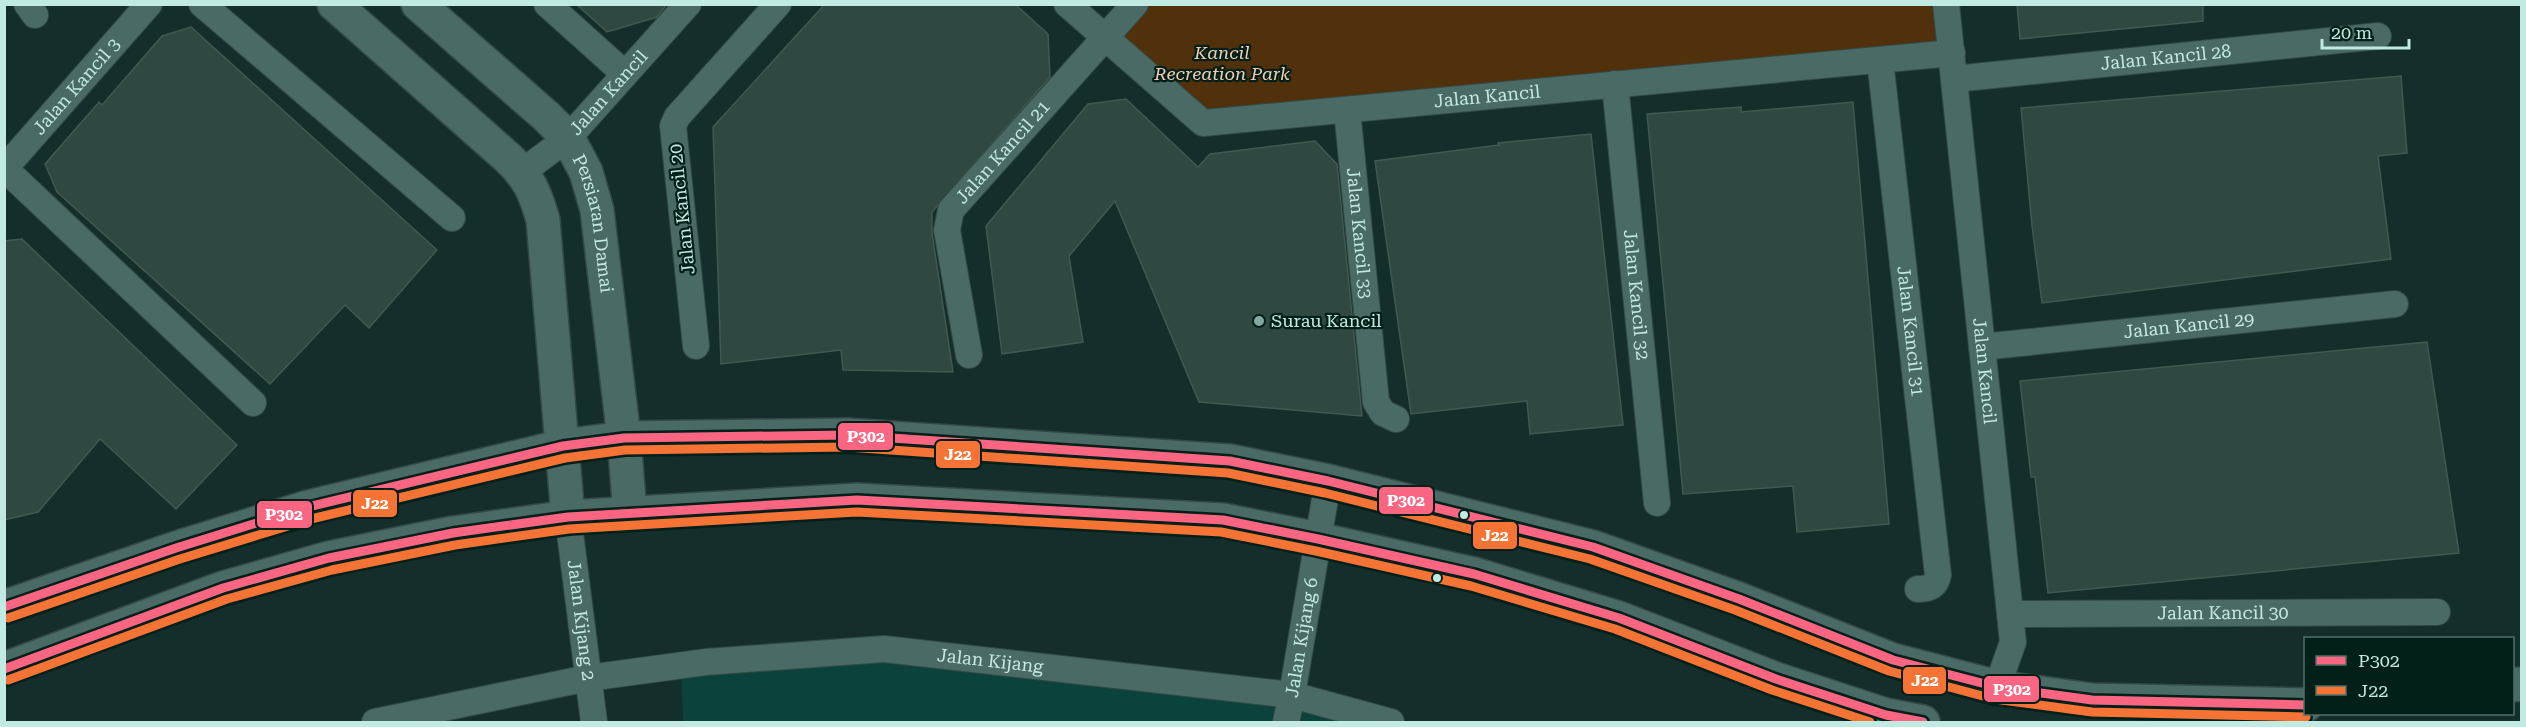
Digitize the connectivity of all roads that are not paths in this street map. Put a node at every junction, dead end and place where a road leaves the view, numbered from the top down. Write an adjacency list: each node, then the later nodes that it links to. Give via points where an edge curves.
1 (148, 4): 20 (street, Jalan Kancil 3)
2 (202, 4): 22 (street)
3 (334, 4): 21 (main road)
4 (418, 4): 19 (main road, Persiaran Damai)
5 (547, 4): 15 (street)
6 (688, 4): 15 (street, Jalan Kancil)
7 (778, 4): 24 (street, Jalan Kancil 20, via 673,126)
8 (1067, 4): 12 (street, Jalan Kancil)
9 (1135, 4): 12 (street, Jalan Kancil 21)
10 (1947, 4): 13 (street, Jalan Kancil)
11 (2378, 36): 16 (street, Jalan Kancil 28)
12 (1104, 37): 18 (street, Jalan Kancil, via 1203,123); 26 (street, Jalan Kancil 21, via 948,216 947,230)
13 (1952, 53): 14 (street, Jalan Kancil); 16 (street, Jalan Kancil)
14 (1880, 60): 17 (street, Jalan Kancil); 36 (street, Jalan Kancil 31, via 1938,575 1931,587)
15 (625, 74): 19 (street, Jalan Kancil)
16 (1954, 79): 25 (street, Jalan Kancil)
17 (1615, 84): 18 (street, Jalan Kancil); 32 (street, Jalan Kancil 32)
18 (1347, 110): 28 (street, Jalan Kancil 33, via 1376,402 1383,413)
19 (568, 138): 21 (street, Jalan Kancil); 29 (main road, Persiaran Damai, via 586,172 597,210)
20 (5, 169): 27 (street)
21 (522, 172): 30 (main road, via 533,189 543,220)
22 (452, 218)
23 (2395, 304): 25 (street, Jalan Kancil 29)
24 (696, 346)
25 (1982, 347): 39 (street, Jalan Kancil)
26 (969, 355)
27 (253, 403)
28 (1396, 419)
29 (624, 438): 30 (main road); 31 (main road, via 847,435 1230,461); 33 (main road, Persiaran Damai)
30 (563, 446): 34 (main road); 37 (main road, via 308,507)
31 (1328, 481): 35 (street, Jalan Kijang 6); 42 (main road, via 1593,547 1739,598 1893,660)
32 (1657, 503)
33 (630, 514): 34 (main road); 35 (main road, via 857,500 1223,520)
34 (568, 517): 40 (main road, via 453,532 329,558 223,588); 41 (street, Jalan Kijang 2)
35 (1318, 539): 43 (street, Jalan Kijang 6); 45 (main road, via 1474,574 1597,611)
36 (1918, 589)
37 (4, 607)
38 (2437, 612): 39 (street, Jalan Kancil 30)
39 (2010, 614): 42 (street, Jalan Kancil, via 2013,642)
40 (4, 669)
41 (588, 678): 43 (street, Jalan Kijang, via 706,662 884,649); 46 (street, Jalan Kijang); 47 (street, Jalan Kijang 2)
42 (1997, 687): 44 (main road, via 2092,700)
43 (1292, 695): 48 (street, Jalan Kijang 6); 49 (street, Jalan Kijang)
44 (2304, 705)
45 (1885, 719): 50 (main road)
46 (375, 723)
47 (594, 723)
48 (1286, 723)
49 (1391, 723)
50 (1923, 723)

